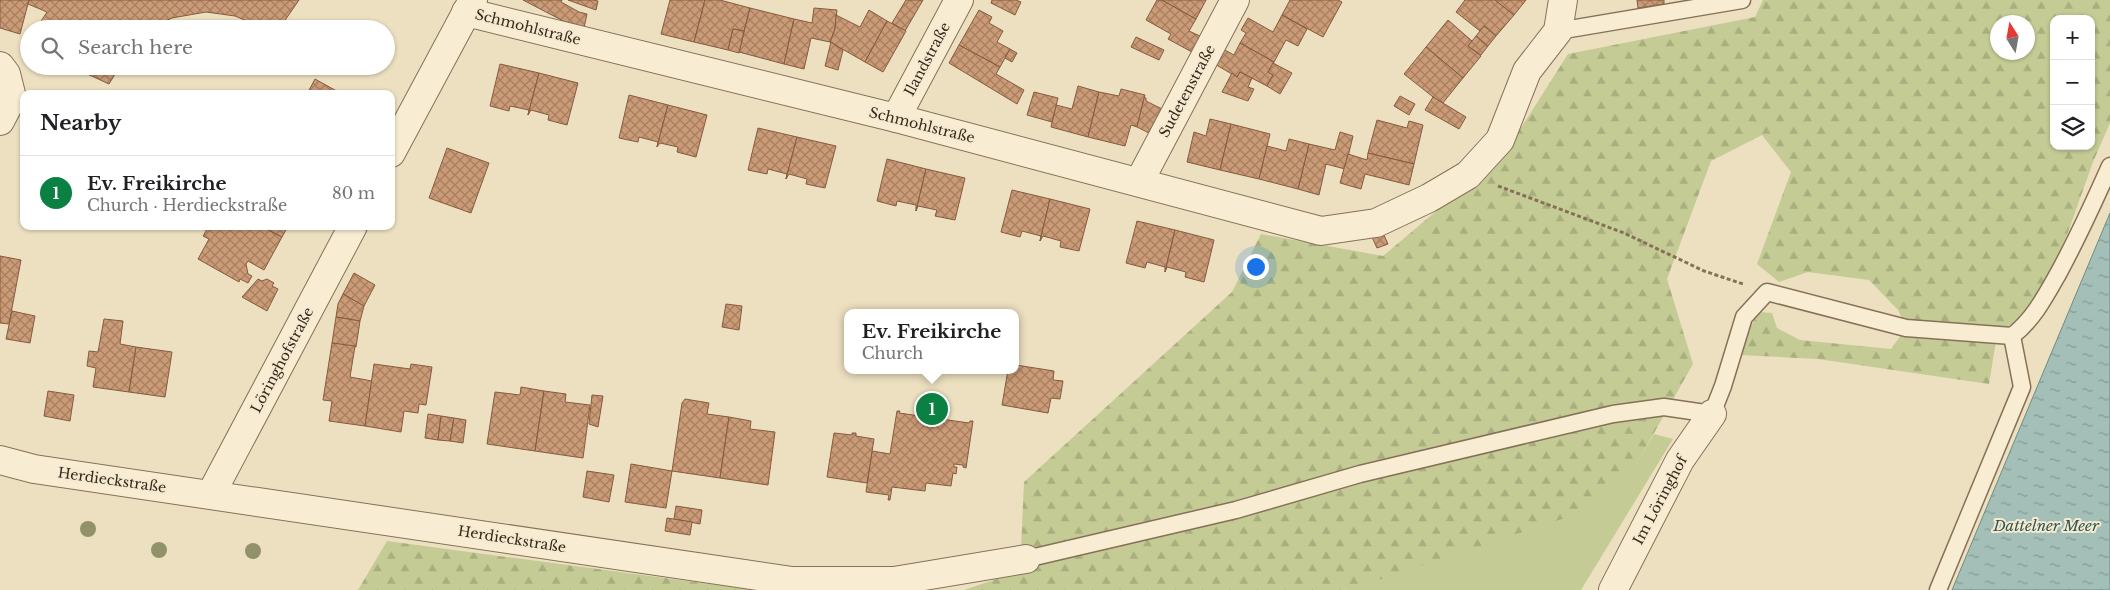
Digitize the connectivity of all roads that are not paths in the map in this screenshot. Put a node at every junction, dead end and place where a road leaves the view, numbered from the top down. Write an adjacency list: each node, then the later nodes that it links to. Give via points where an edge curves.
1 (958, 0): 8 (street, Ilandstraße)
2 (1235, 0): 12 (street, Sudetenstraße)
3 (1563, 0): 6 (street)
4 (1742, 0): 6 (lane)
5 (469, 6): 8 (street, Schmohlstraße); 10 (street)
6 (1558, 31): 12 (street, Schmohlstraße, via 1527,71 1500,140 1468,175 1376,223 1321,231)
7 (0, 66): 9 (street, via 6,74 12,98)
8 (896, 118): 12 (street, Schmohlstraße)
9 (0, 121)
10 (395, 145)
11 (2110, 166): 14 (lane, via 2080,234 2044,299 2026,326)
12 (1139, 182)
13 (351, 230): 17 (street, Löringhofstraße)
14 (2012, 336): 15 (lane, via 1906,328 1767,292 1744,317); 20 (lane, via 2022,387)
15 (1712, 414): 18 (lane, via 1664,407 1614,414 1360,474 1236,510); 19 (street, Im Löringhof, via 1680,460)
16 (0, 460): 17 (street, Herdieckstraße)
17 (211, 494): 18 (street, Herdieckstraße, via 792,581 894,581)
18 (1026, 559)
19 (1613, 590)
20 (1938, 590)

